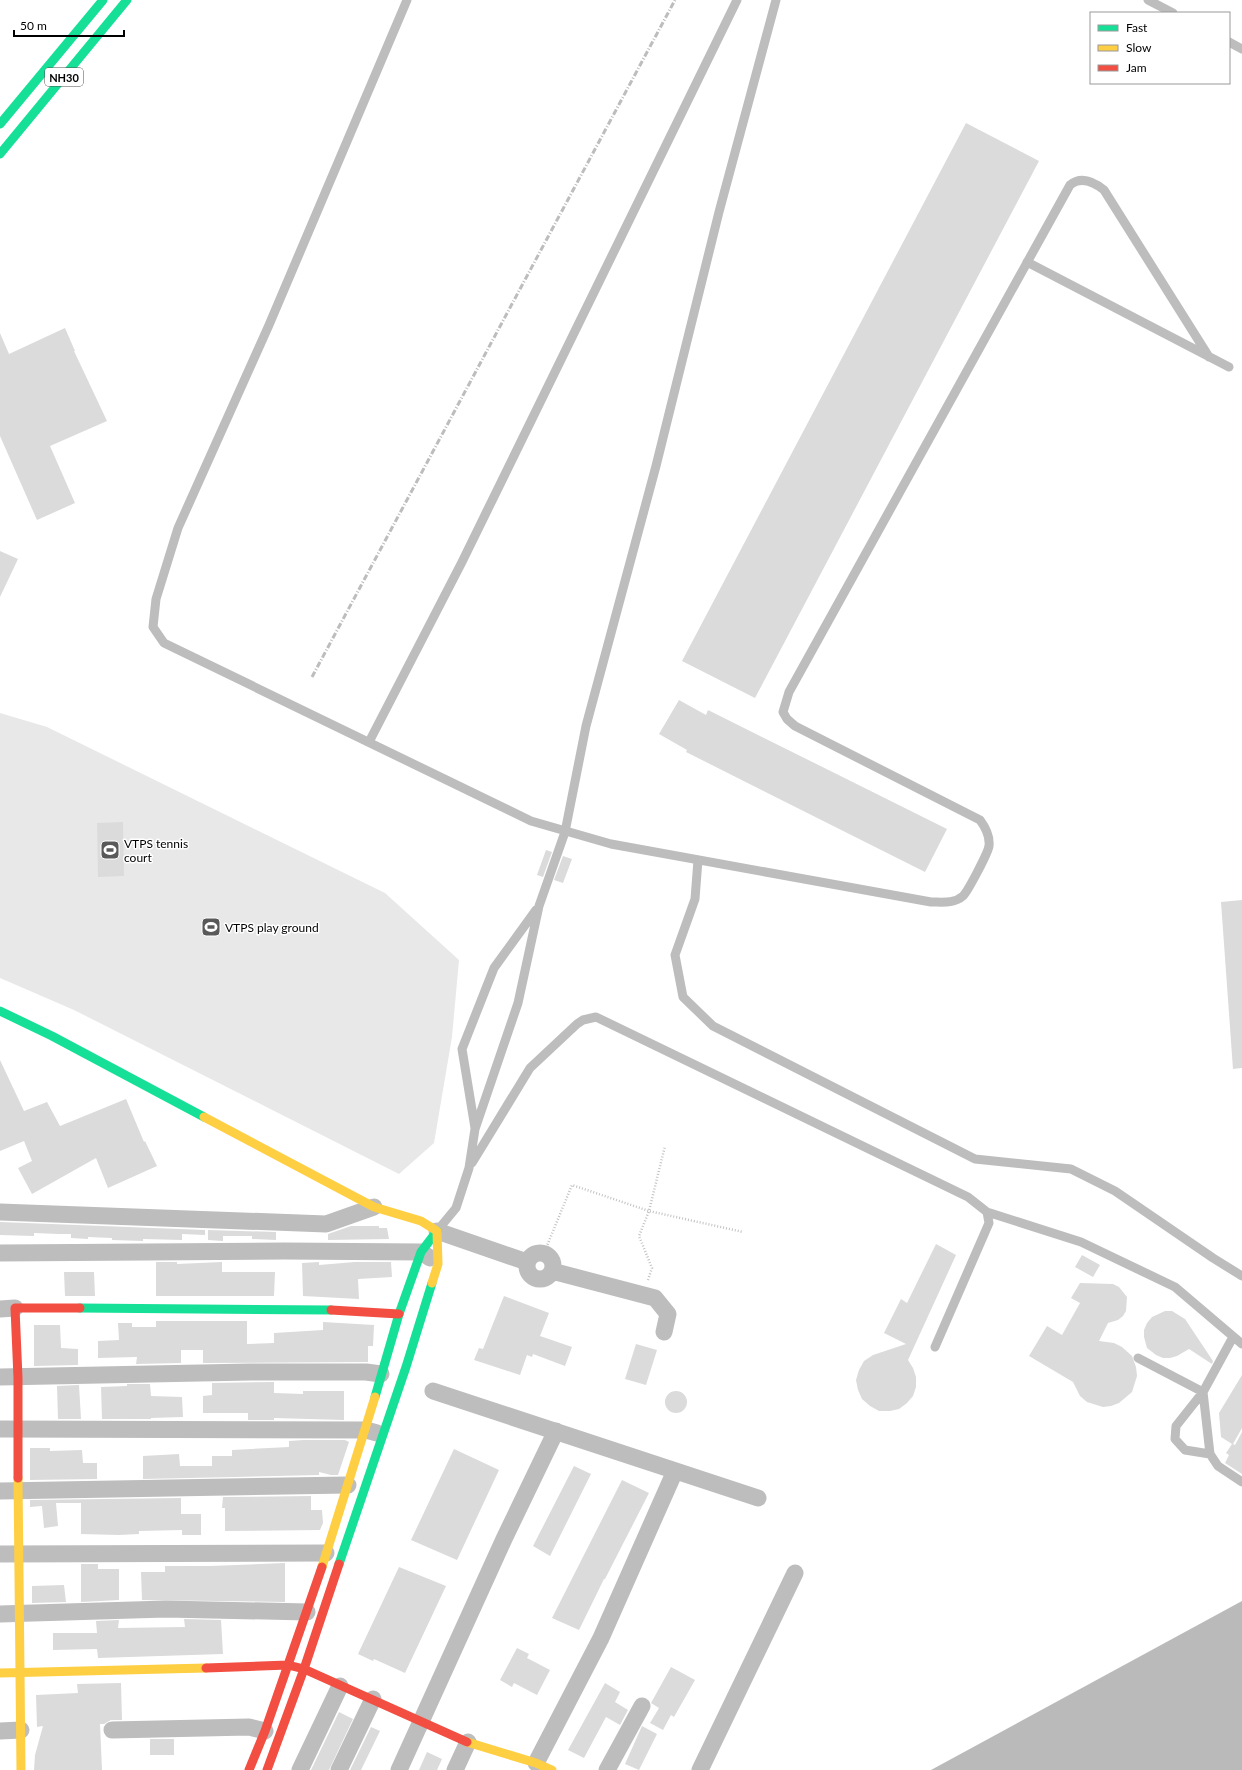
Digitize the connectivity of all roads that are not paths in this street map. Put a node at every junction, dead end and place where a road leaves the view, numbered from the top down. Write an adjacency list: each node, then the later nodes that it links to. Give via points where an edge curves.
1 (103, 0): 10 (main road, NH30)
2 (127, 0): 11 (main road, NH30)
3 (407, 0): 15 (lane, via 269,325 178,528 156,599 153,627 164,643)
4 (736, 0): 15 (lane, via 462,562)
5 (776, 0): 16 (lane, via 586,726)
6 (1148, 0): 7 (lane)
7 (1171, 12)
8 (1230, 43): 9 (lane)
9 (1242, 49)
10 (0, 124)
11 (0, 154)
12 (1027, 262): 13 (lane); 13 (lane, via 1070,185 1082,180 1097,184 1108,196); 17 (lane, via 789,692 784,712 795,726 980,820 988,835 989,847 969,888 957,900 931,902)
13 (1209, 356): 14 (lane)
14 (1229, 367)
15 (369, 742): 16 (lane, via 531,822)
16 (565, 832): 17 (lane, via 611,844); 18 (lane)
17 (698, 860): 31 (lane, via 695,899 675,955 683,997 714,1026 975,1159 1071,1169 1115,1191)
18 (539, 906): 20 (lane, via 518,1003); 20 (lane, via 494,968 462,1050)
19 (0, 1011): 22 (main road)
20 (475, 1129): 21 (lane)
21 (469, 1168): 24 (lane, via 530,1068 582,1020 596,1017 968,1196); 25 (lane, via 456,1208)
22 (374, 1207): 23 (street, via 326,1224); 25 (main road, via 421,1221)
23 (0, 1212)
24 (987, 1212): 35 (lane, via 1081,1242 1175,1288); 37 (lane, via 989,1223)
25 (437, 1231): 26 (main road); 28 (street); 29 (main road)
26 (421, 1252): 27 (street); 29 (street); 33 (main road)
27 (0, 1253)
28 (527, 1262): 30 (street, via 527,1271 533,1278 542,1279); 30 (street, via 531,1255 544,1253 553,1262)
29 (438, 1264): 46 (main road, via 406,1367)
30 (552, 1271): 34 (street, via 655,1298 668,1314)
31 (1242, 1276)
32 (8, 1309): 33 (main road, via 315,1309); 41 (main road)
33 (399, 1314): 39 (main road)
34 (664, 1332)
35 (1233, 1337): 36 (lane); 43 (lane)
36 (1242, 1344)
37 (935, 1347)
38 (1138, 1358): 43 (lane)
39 (381, 1374): 41 (street, via 250,1372); 46 (main road)
40 (0, 1377): 41 (street)
41 (18, 1378): 44 (main road)
42 (433, 1391): 47 (street)
43 (1203, 1392): 48 (lane); 48 (lane, via 1176,1426 1175,1439 1185,1450)
44 (18, 1428): 45 (street); 46 (street); 53 (main road)
45 (0, 1429)
46 (374, 1432): 51 (main road); 63 (main road)
47 (556, 1432): 49 (street); 69 (street, via 504,1539)
48 (1210, 1454): 50 (lane, via 1218,1466)
49 (675, 1471): 54 (street); 75 (street, via 601,1638)
50 (1242, 1482)
51 (348, 1485): 53 (street); 55 (main road)
52 (0, 1491): 53 (street)
53 (18, 1491): 57 (main road)
54 (758, 1498)
55 (326, 1553): 57 (street); 59 (main road)
56 (0, 1554): 57 (street)
57 (18, 1554): 61 (main road)
58 (795, 1573): 85 (street)
59 (307, 1612): 61 (street, via 166,1609); 62 (main road)
60 (0, 1614): 61 (street)
61 (20, 1614): 64 (main road)
62 (288, 1665): 63 (main road); 64 (main road); 73 (main road)
63 (304, 1669): 66 (main road); 78 (main road)
64 (21, 1672): 65 (main road); 70 (main road)
65 (0, 1673)
66 (340, 1686): 67 (main road); 79 (street)
67 (373, 1699): 69 (main road); 80 (street)
68 (642, 1706): 84 (street)
69 (422, 1721): 74 (main road); 81 (street)
70 (21, 1730): 72 (street); 76 (main road)
71 (112, 1730): 73 (street, via 249,1727)
72 (0, 1731)
73 (265, 1731): 77 (main road)
74 (468, 1742): 75 (main road); 82 (street)
75 (536, 1763): 83 (main road)
76 (21, 1770)
77 (249, 1770)
78 (267, 1770)
79 (300, 1770)
80 (339, 1770)
81 (399, 1770)
82 (455, 1770)
83 (552, 1770)
84 (607, 1770)
85 (700, 1770)

